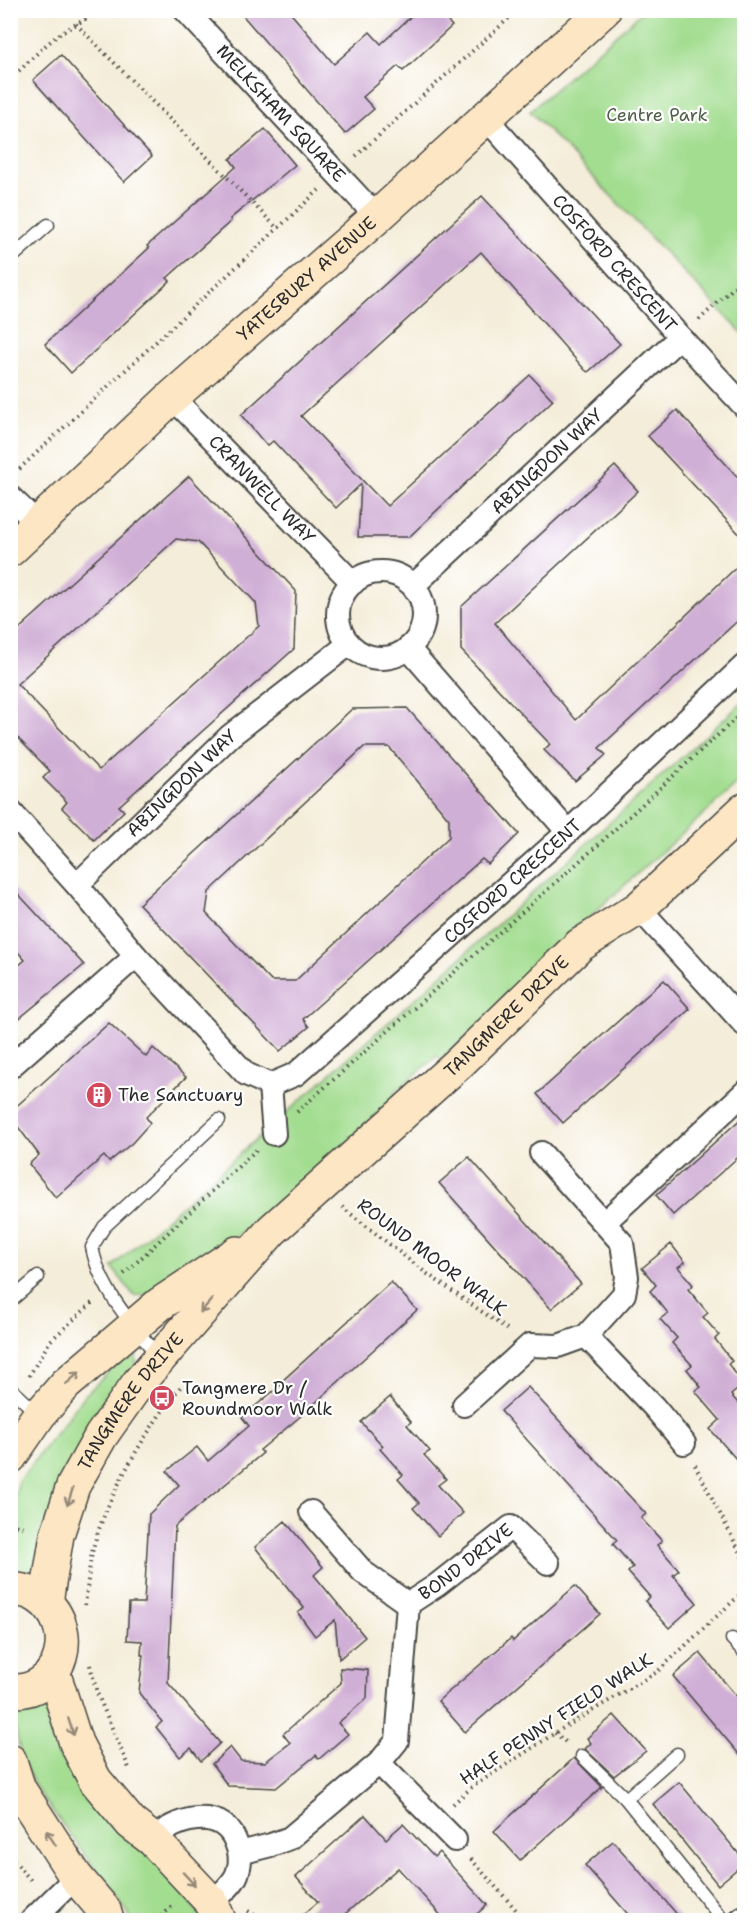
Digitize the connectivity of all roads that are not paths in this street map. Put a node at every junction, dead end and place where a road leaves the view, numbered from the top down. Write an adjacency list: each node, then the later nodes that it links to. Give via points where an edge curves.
1 (185, 10): 4 (street, MELKSHAM SQUARE)
2 (604, 10): 3 (street, YATESBURY AVENUE)
3 (486, 118): 4 (street, YATESBURY AVENUE); 7 (street, COSFORD CRESCENT)
4 (377, 217): 8 (street, YATESBURY AVENUE)
5 (48, 225): 6 (lane)
6 (10, 259)
7 (680, 337): 9 (street, COSFORD CRESCENT); 14 (street, ABINGDON WAY)
8 (172, 397): 11 (street, YATESBURY AVENUE); 13 (street, CRANWELL WAY)
9 (744, 406)
10 (10, 497): 11 (street)
11 (38, 524): 12 (street, YATESBURY AVENUE)
12 (10, 550)
13 (352, 583): 14 (street, via 364,576 390,573); 15 (street, via 339,606 338,620)
14 (413, 586): 16 (street, via 420,598 423,625)
15 (350, 644): 16 (street, via 372,657 385,658); 21 (street, ABINGDON WAY, via 230,736)
16 (408, 648): 20 (street)
17 (744, 666): 20 (street, COSFORD CRESCENT)
18 (744, 810): 22 (street, TANGMERE DRIVE)
19 (10, 811): 21 (street)
20 (568, 832): 26 (street, COSFORD CRESCENT, via 296,1074)
21 (77, 885): 23 (street)
22 (639, 908): 24 (street); 32 (street, TANGMERE DRIVE, via 580,945 459,1063 331,1203)
23 (136, 956): 25 (street); 26 (street, via 246,1074)
24 (744, 1024)
25 (10, 1067)
26 (270, 1085): 29 (street)
27 (744, 1093): 31 (street)
28 (219, 1120): 35 (lane, via 104,1227 92,1247 107,1289)
29 (274, 1134)
30 (541, 1153): 31 (street)
31 (605, 1222): 36 (street, via 622,1243 627,1277 624,1294)
32 (273, 1230): 35 (street, TANGMERE DRIVE, via 160,1304); 37 (street, TANGMERE DRIVE, one-way to 37)
33 (38, 1277): 34 (lane)
34 (10, 1301)
35 (134, 1326): 37 (lane); 38 (street, TANGMERE DRIVE, one-way to 35, via 66,1384)
36 (586, 1336): 39 (street, via 558,1346 530,1345); 40 (street)
37 (160, 1359): 45 (street, TANGMERE DRIVE, one-way to 45, via 101,1436 73,1486 57,1535)
38 (22, 1399): 41 (street, TANGMERE DRIVE)
39 (464, 1405)
40 (684, 1443)
41 (10, 1457)
42 (311, 1512): 46 (street, BOND DRIVE, via 363,1572)
43 (548, 1563): 46 (street, BOND DRIVE, via 511,1527)
44 (10, 1590): 45 (street, via 32,1593)
45 (46, 1602): 49 (street, via 62,1628 60,1658)
46 (408, 1604): 54 (street, BOND DRIVE, via 397,1741)
47 (732, 1639): 48 (lane)
48 (744, 1652)
49 (53, 1671): 50 (street, via 30,1688); 56 (street, one-way to 56, via 76,1743 95,1780 131,1823)
50 (10, 1691)
51 (677, 1754): 55 (lane)
52 (582, 1756): 55 (lane)
53 (10, 1761): 59 (street, one-way to 53, via 19,1790)
54 (379, 1763): 57 (street); 58 (street, BOND DRIVE, via 290,1838)
55 (626, 1799): 64 (lane)
56 (153, 1840): 58 (street, via 185,1820 207,1819 231,1831); 60 (street, one-way to 60)
57 (455, 1840)
58 (240, 1853): 60 (street, via 238,1871)
59 (76, 1877): 62 (street); 63 (street, via 104,1910)
60 (219, 1904)
61 (744, 1917): 65 (street)
62 (32, 1920)
63 (107, 1920)
64 (723, 1920)
65 (740, 1920)

